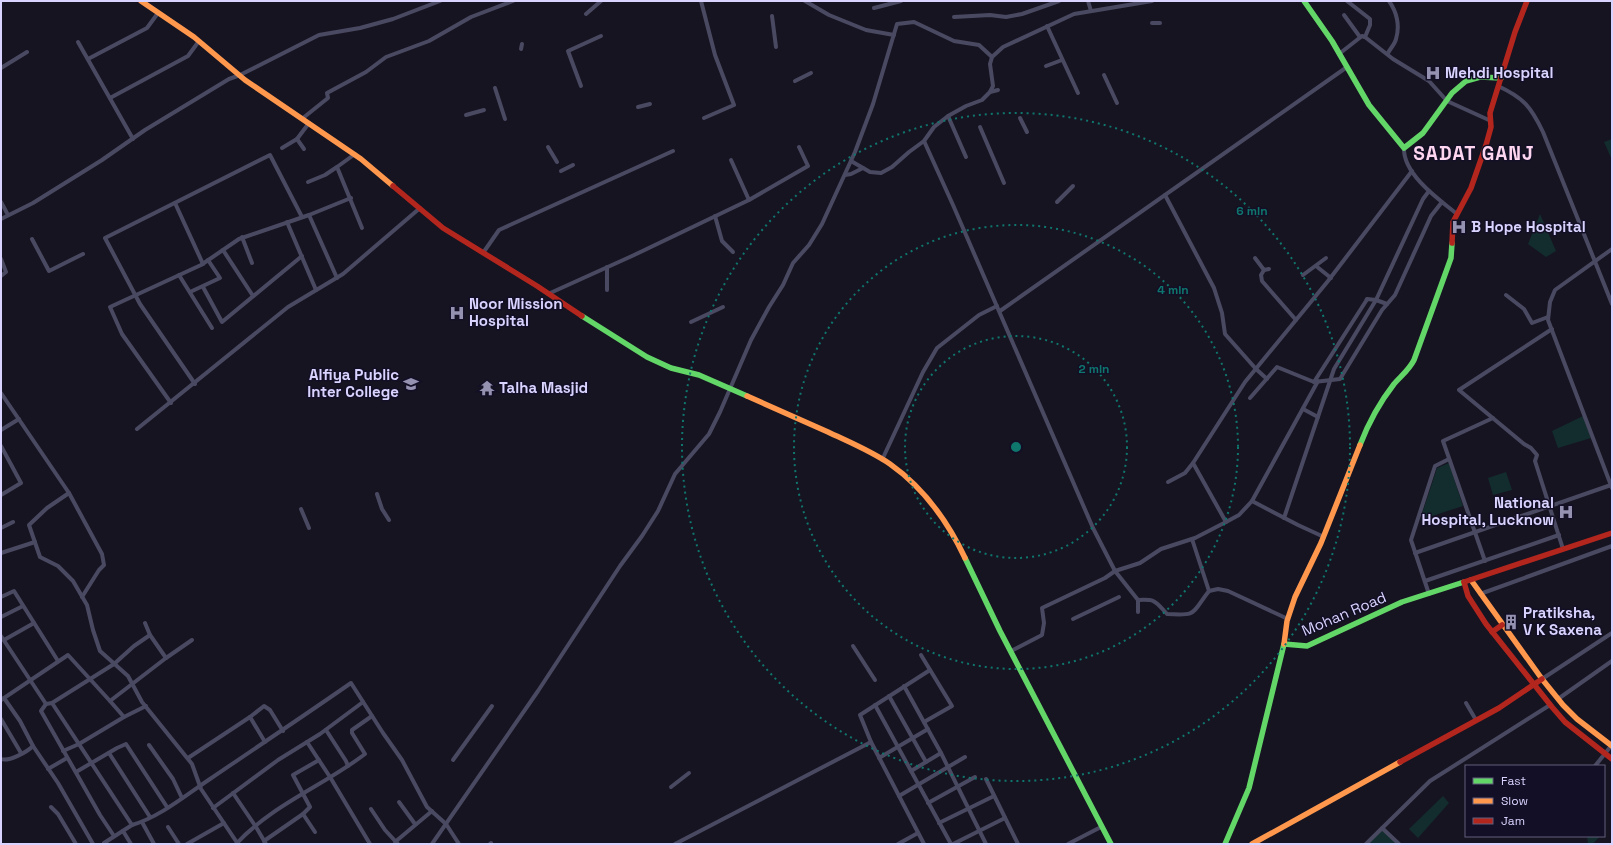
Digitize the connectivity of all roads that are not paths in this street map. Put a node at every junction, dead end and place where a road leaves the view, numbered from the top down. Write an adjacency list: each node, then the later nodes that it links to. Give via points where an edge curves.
1 (140, 1): 17 (street)
2 (440, 1): 42 (street, via 387,21 318,35)
3 (513, 1): 60 (street, via 471,17 429,41 386,57 366,72 327,93 328,98)
4 (601, 1): 18 (street)
5 (700, 1): 61 (street, via 715,54 734,105)
6 (805, 1): 25 (street, via 829,15 866,30)
7 (902, 1): 15 (street)
8 (1059, 1): 21 (street, via 1006,17)
9 (1088, 1): 16 (street)
10 (1152, 1): 16 (street)
11 (1304, 1): 34 (street)
12 (1347, 1): 27 (street, via 1370,19)
13 (1389, 1): 33 (street, via 1395,9 1397,21 1396,39)
14 (1527, 1): 44 (street)
15 (874, 8)
16 (1091, 11): 24 (street, via 1074,14)
17 (158, 13): 29 (street); 36 (street, via 147,28)
18 (586, 14)
19 (1344, 15): 28 (street)
20 (772, 16): 31 (street)
21 (954, 17)
22 (1160, 23): 23 (street)
23 (1152, 24)
24 (1047, 26): 35 (street, via 1003,47); 37 (street)
25 (894, 34): 35 (street, via 897,24 914,22 954,41 979,45); 80 (street, via 873,104)
26 (602, 36): 46 (street, via 568,51)
27 (1365, 36): 28 (street); 33 (street)
28 (1360, 37): 34 (street)
29 (199, 41): 42 (street); 52 (street, via 188,56)
30 (78, 42): 36 (street)
31 (776, 46)
32 (27, 52): 40 (street)
33 (1388, 53): 53 (street, via 1429,81)
34 (1339, 54): 39 (street)
35 (992, 57): 50 (street, via 990,64 993,86)
36 (88, 59): 52 (street)
37 (1062, 60): 38 (street); 51 (street)
38 (1046, 66)
39 (1347, 67): 74 (street, via 1369,106); 92 (street)
40 (1, 68)
41 (811, 73): 45 (street)
42 (240, 75): 60 (street); 68 (street, via 229,79)
43 (1104, 75): 54 (street)
44 (1501, 78): 47 (street); 53 (street, via 1472,78 1461,85)
45 (794, 81)
46 (581, 86)
47 (1498, 86): 64 (street); 120 (street, via 1515,94 1533,112 1544,132)
48 (495, 88): 63 (street)
49 (998, 90): 50 (street)
50 (990, 92): 59 (street, via 982,100)
51 (1078, 93)
52 (110, 98): 68 (street)
53 (1447, 101): 64 (street); 74 (street, via 1425,130)
54 (1117, 103)
55 (650, 104): 56 (street)
56 (638, 106)
57 (484, 110): 58 (street)
58 (466, 115)
59 (948, 116): 70 (street, via 934,127); 78 (street)
60 (303, 118): 65 (street)
61 (704, 118)
62 (1020, 118): 67 (street)
63 (505, 119)
64 (1490, 121): 100 (street, via 1486,145)
65 (309, 123): 69 (street); 77 (street)
66 (980, 127): 89 (street)
67 (1027, 132)
68 (133, 139): 101 (street)
69 (297, 139): 73 (street); 75 (street)
70 (924, 141): 84 (street, via 881,173); 141 (street)
71 (799, 146): 94 (street, via 808,166)
72 (548, 147): 81 (street)
73 (282, 148)
74 (1404, 148): 86 (street, via 1404,156)
75 (304, 149)
76 (673, 151): 113 (street, via 499,230)
77 (355, 154): 83 (street); 99 (street)
78 (966, 157)
79 (731, 160): 94 (street)
80 (851, 161): 84 (street); 87 (street)
81 (557, 162)
82 (573, 166): 85 (street)
83 (337, 167): 88 (street); 93 (street)
84 (863, 168): 87 (street)
85 (561, 171)
86 (1412, 171): 91 (street); 129 (street)
87 (845, 175): 154 (street, via 822,224 809,245 793,263 783,286 766,313)
88 (308, 182)
89 (1004, 183)
90 (1073, 186): 96 (street)
91 (1429, 190): 97 (street); 138 (street)
92 (1166, 196): 143 (street); 149 (street, via 1214,288 1225,334)
93 (350, 198): 102 (street); 107 (street)
94 (749, 200): 103 (street)
95 (1, 202): 101 (street)
96 (1057, 202)
97 (1442, 202): 100 (street); 139 (street, via 1431,216 1395,295)
98 (175, 203): 104 (street, via 270,155); 122 (street); 135 (street, via 105,238)
99 (420, 208): 113 (street, via 443,228); 128 (street)
100 (1457, 214): 185 (street, via 1453,222 1451,258 1414,360 1383,400 1366,430)
101 (8, 215): 105 (street)
102 (309, 215): 104 (street); 128 (street)
103 (715, 216): 112 (street, via 722,241); 124 (street)
104 (302, 217): 106 (street)
105 (1, 219)
106 (287, 222): 108 (street); 115 (street)
107 (362, 228)
108 (242, 237): 111 (street); 121 (street)
109 (32, 239): 114 (street, via 49,271)
110 (1612, 249): 120 (street)
111 (223, 250): 119 (street); 137 (street)
112 (733, 252)
113 (483, 253): 134 (street)
114 (83, 254)
115 (302, 256): 131 (street); 137 (street)
116 (1255, 258): 145 (street, via 1267,269 1261,275 1262,280)
117 (1326, 258): 123 (street)
118 (1, 259): 127 (street, via 6,272)
119 (208, 260): 122 (street); 130 (street, via 220,278)
120 (1596, 261): 140 (street); 144 (street, via 1555,290)
121 (252, 262)
122 (203, 264): 125 (street)
123 (1316, 266): 126 (street); 129 (street)
124 (607, 267): 132 (street); 134 (street)
125 (179, 275): 133 (street); 135 (street)
126 (1303, 275)
127 (1, 276)
128 (337, 278): 131 (street)
129 (1330, 278): 145 (street)
130 (203, 287): 133 (street); 137 (street, via 222,322)
131 (316, 290): 153 (street, via 288,307)
132 (607, 290)
133 (190, 292): 147 (street)
134 (548, 294): 154 (street, via 647,357)
135 (135, 295): 153 (street); 157 (street, via 110,307 122,334)
136 (1506, 295): 144 (street, via 1524,309 1532,323)
137 (253, 296)
138 (1376, 300): 139 (street); 151 (street, via 1334,369); 152 (street, via 1367,299 1364,302)
139 (1387, 304): 151 (street, via 1340,379)
140 (1612, 304)
141 (998, 306): 143 (street); 166 (street, via 979,315 937,348)
142 (722, 307): 146 (street)
143 (1000, 311): 193 (street, via 1093,528)
144 (1548, 317): 148 (street)
145 (1296, 320): 149 (street)
146 (691, 322)
147 (212, 328)
148 (1552, 329): 160 (street, via 1459,390); 169 (street)
149 (1256, 369): 150 (street); 167 (street)
150 (1267, 379): 152 (street, via 1277,367); 156 (street)
151 (1331, 380): 152 (street); 159 (street)
152 (1316, 382): 158 (street)
153 (195, 384): 157 (street)
154 (730, 389): 166 (street, via 863,448); 312 (street, via 708,434 675,474 658,511 642,536)
155 (1, 395): 161 (street)
156 (1250, 398)
157 (171, 403): 162 (street)
158 (1303, 409): 159 (street); 173 (street)
159 (1318, 417): 176 (street)
160 (1493, 418): 165 (street, via 1443,441); 174 (street, via 1537,455 1535,461)
161 (19, 419): 163 (street); 170 (street)
162 (137, 429)
163 (1, 430)
164 (1, 446): 172 (street, via 21,483)
165 (1450, 459): 182 (street); 191 (street, via 1435,466 1411,540)
166 (882, 460): 219 (street, via 916,487 934,506 954,535)
167 (1193, 463): 168 (street, via 1185,473); 179 (street)
168 (1168, 482)
169 (1612, 486): 174 (street)
170 (69, 493): 187 (street, via 47,508 29,525); 201 (street, via 102,554 104,565)
171 (377, 494): 177 (street)
172 (1, 496)
173 (1252, 501): 176 (street); 179 (street, via 1238,515)
174 (1550, 507): 182 (street); 183 (street)
175 (301, 509): 181 (street)
176 (1284, 518): 185 (street)
177 (389, 520)
178 (13, 522): 180 (street)
179 (1226, 522): 186 (street)
180 (1, 528)
181 (309, 528)
182 (1475, 532): 191 (street); 192 (street)
183 (1559, 535): 189 (street); 192 (street)
184 (1611, 535): 189 (street, Mohan Road)
185 (1324, 537): 208 (street, via 1295,597)
186 (1192, 539): 193 (street, via 1161,549 1140,563); 197 (street)
187 (35, 542): 190 (street); 201 (street, via 40,557 58,566 73,581)
188 (1612, 546): 199 (street)
189 (1563, 549): 194 (street, Mohan Road)
190 (1, 553)
191 (1415, 553): 195 (street)
192 (1485, 561): 195 (street)
193 (1115, 572): 203 (street); 219 (street, via 1042,608 1042,634)
194 (1471, 580): 196 (street, Mohan Road); 199 (street)
195 (1425, 581): 198 (street)
196 (1464, 582): 198 (street, Mohan Road); 212 (street, via 1468,596)
197 (1209, 591): 203 (street, via 1188,616 1167,614 1155,601); 208 (street, via 1228,591)
198 (1429, 594): 217 (street, Mohan Road, via 1402,602 1307,646)
199 (1480, 594): 211 (street)
200 (1, 597): 204 (street, via 14,591)
201 (82, 597): 224 (street, via 87,605 100,651)
202 (1119, 597): 207 (street)
203 (1138, 600): 205 (street)
204 (23, 606): 206 (street); 209 (street)
205 (1138, 612)
206 (1, 617)
207 (1073, 619)
208 (1288, 619): 217 (street)
209 (34, 623): 215 (street); 222 (street)
210 (145, 623): 214 (street)
211 (1502, 625): 212 (street); 227 (street)
212 (1492, 632): 231 (street)
213 (1612, 634): 227 (street)
214 (150, 635): 221 (street); 224 (street)
215 (2, 638): 228 (street)
216 (192, 640): 221 (street)
217 (1284, 644): 344 (street, Mohan Road, via 1249,788)
218 (853, 646): 229 (street)
219 (1010, 651): 314 (street)
220 (921, 655): 225 (street)
221 (166, 658): 230 (street)
222 (58, 661): 226 (street, via 68,655); 228 (street)
223 (1612, 661): 235 (street)
224 (114, 664): 226 (street); 230 (street, via 128,676)
225 (930, 670): 232 (street); 250 (street, via 952,706)
226 (90, 679): 236 (street); 238 (street)
227 (1542, 679): 231 (street); 235 (street)
228 (29, 680): 234 (street); 239 (street)
229 (875, 680)
230 (132, 684): 236 (street); 243 (street)
231 (1534, 685): 242 (street); 249 (street)
232 (904, 686): 233 (street); 250 (street)
233 (889, 696): 241 (street); 254 (street)
234 (3, 699): 260 (street, via 20,721)
235 (1558, 699): 261 (street, via 1577,719)
236 (110, 701): 246 (street)
237 (363, 702): 245 (street); 252 (street); 253 (street, via 352,683)
238 (52, 703): 239 (street); 258 (street)
239 (46, 704): 263 (street, via 41,711)
240 (1466, 704): 249 (street)
241 (875, 705): 257 (street, via 860,715); 262 (street)
242 (1550, 705): 267 (street, via 1565,722); 317 (street, via 1430,781)
243 (146, 706): 246 (street); 270 (street)
244 (492, 706): 275 (street)
245 (372, 716): 279 (street, via 352,730 365,754); 304 (street, via 402,760 427,807)
246 (124, 717): 258 (street)
247 (250, 718): 253 (street, via 266,706); 255 (street); 270 (street)
248 (1, 719): 264 (street)
249 (1476, 720): 345 (street)
250 (924, 722): 251 (street)
251 (928, 729): 254 (street); 266 (street)
252 (326, 730): 256 (street); 279 (street)
253 (283, 731): 255 (street)
254 (912, 738): 262 (street); 276 (street)
255 (266, 742): 289 (street)
256 (307, 742): 274 (street); 293 (street)
257 (871, 742): 271 (street); 336 (street)
258 (78, 744): 263 (street); 277 (street)
259 (149, 745): 296 (street, via 173,779)
260 (33, 746): 264 (street); 281 (street)
261 (1612, 746): 267 (street)
262 (898, 747): 271 (street); 282 (street)
263 (63, 751): 269 (street)
264 (21, 753): 272 (street, via 14,758)
265 (109, 753): 277 (street); 299 (street, via 126,744); 306 (street)
266 (941, 753): 276 (street); 280 (street)
267 (1605, 753): 273 (street); 278 (street)
268 (965, 757): 280 (street)
269 (67, 758): 281 (street); 283 (street)
270 (188, 758): 289 (street)
271 (879, 758): 294 (street)
272 (1, 759)
273 (1612, 759)
274 (319, 760): 285 (street); 292 (street, via 293,775)
275 (453, 760)
276 (926, 762): 282 (street)
277 (92, 764): 283 (street); 313 (street)
278 (1596, 765)
279 (348, 766): 285 (street)
280 (948, 767): 288 (street); 291 (street)
281 (48, 769): 326 (street)
282 (911, 771): 288 (street)
283 (76, 772): 322 (street)
284 (689, 773): 290 (street)
285 (330, 777): 292 (street); 333 (street)
286 (976, 777): 291 (street)
287 (986, 779): 295 (street)
288 (918, 785): 294 (street); 298 (street)
289 (200, 786): 296 (street); 301 (street)
290 (671, 787)
291 (958, 787): 298 (street); 303 (street)
292 (303, 793): 305 (street, via 310,807); 316 (street, via 284,804)
293 (233, 794): 301 (street); 316 (street)
294 (899, 796): 321 (street)
295 (994, 796): 303 (street); 307 (street)
296 (182, 798): 299 (street)
297 (399, 802): 311 (street)
298 (928, 803): 310 (street)
299 (167, 807): 306 (street)
300 (51, 808): 325 (street, via 58,814)
301 (213, 808): 309 (street)
302 (371, 809): 324 (street)
303 (969, 809): 310 (street); 319 (street)
304 (432, 811): 311 (street); 312 (street)
305 (303, 814): 320 (street); 323 (street)
306 (150, 817): 308 (street)
307 (1005, 818): 319 (street); 341 (street)
308 (142, 822): 313 (street); 329 (street)
309 (224, 823): 331 (street); 332 (street)
310 (939, 823): 339 (street)
311 (415, 824): 324 (street)
312 (446, 824): 334 (street); 335 (street)
313 (132, 825): 318 (street)
314 (1101, 826): 342 (street); 343 (street)
315 (168, 827): 330 (street)
316 (256, 827): 323 (street); 332 (street, via 242,836)
317 (1382, 828): 346 (street); 347 (street)
318 (122, 831): 322 (street); 328 (street)
319 (979, 831): 339 (street); 340 (street)
320 (314, 832)
321 (918, 833): 337 (street); 338 (street)
322 (114, 836): 327 (street)
323 (265, 842)
324 (396, 843)
325 (76, 844)
326 (93, 844)
327 (105, 844)
328 (131, 844)
329 (154, 844)
330 (179, 844)
331 (187, 844)
332 (237, 844)
333 (370, 844)
334 (432, 844)
335 (459, 844)
336 (675, 844)
337 (898, 844)
338 (924, 844)
339 (952, 844)
340 (986, 844)
341 (1018, 844)
342 (1068, 844)
343 (1111, 844)
344 (1225, 844)
345 (1252, 844)
346 (1366, 844)
347 (1399, 844)

